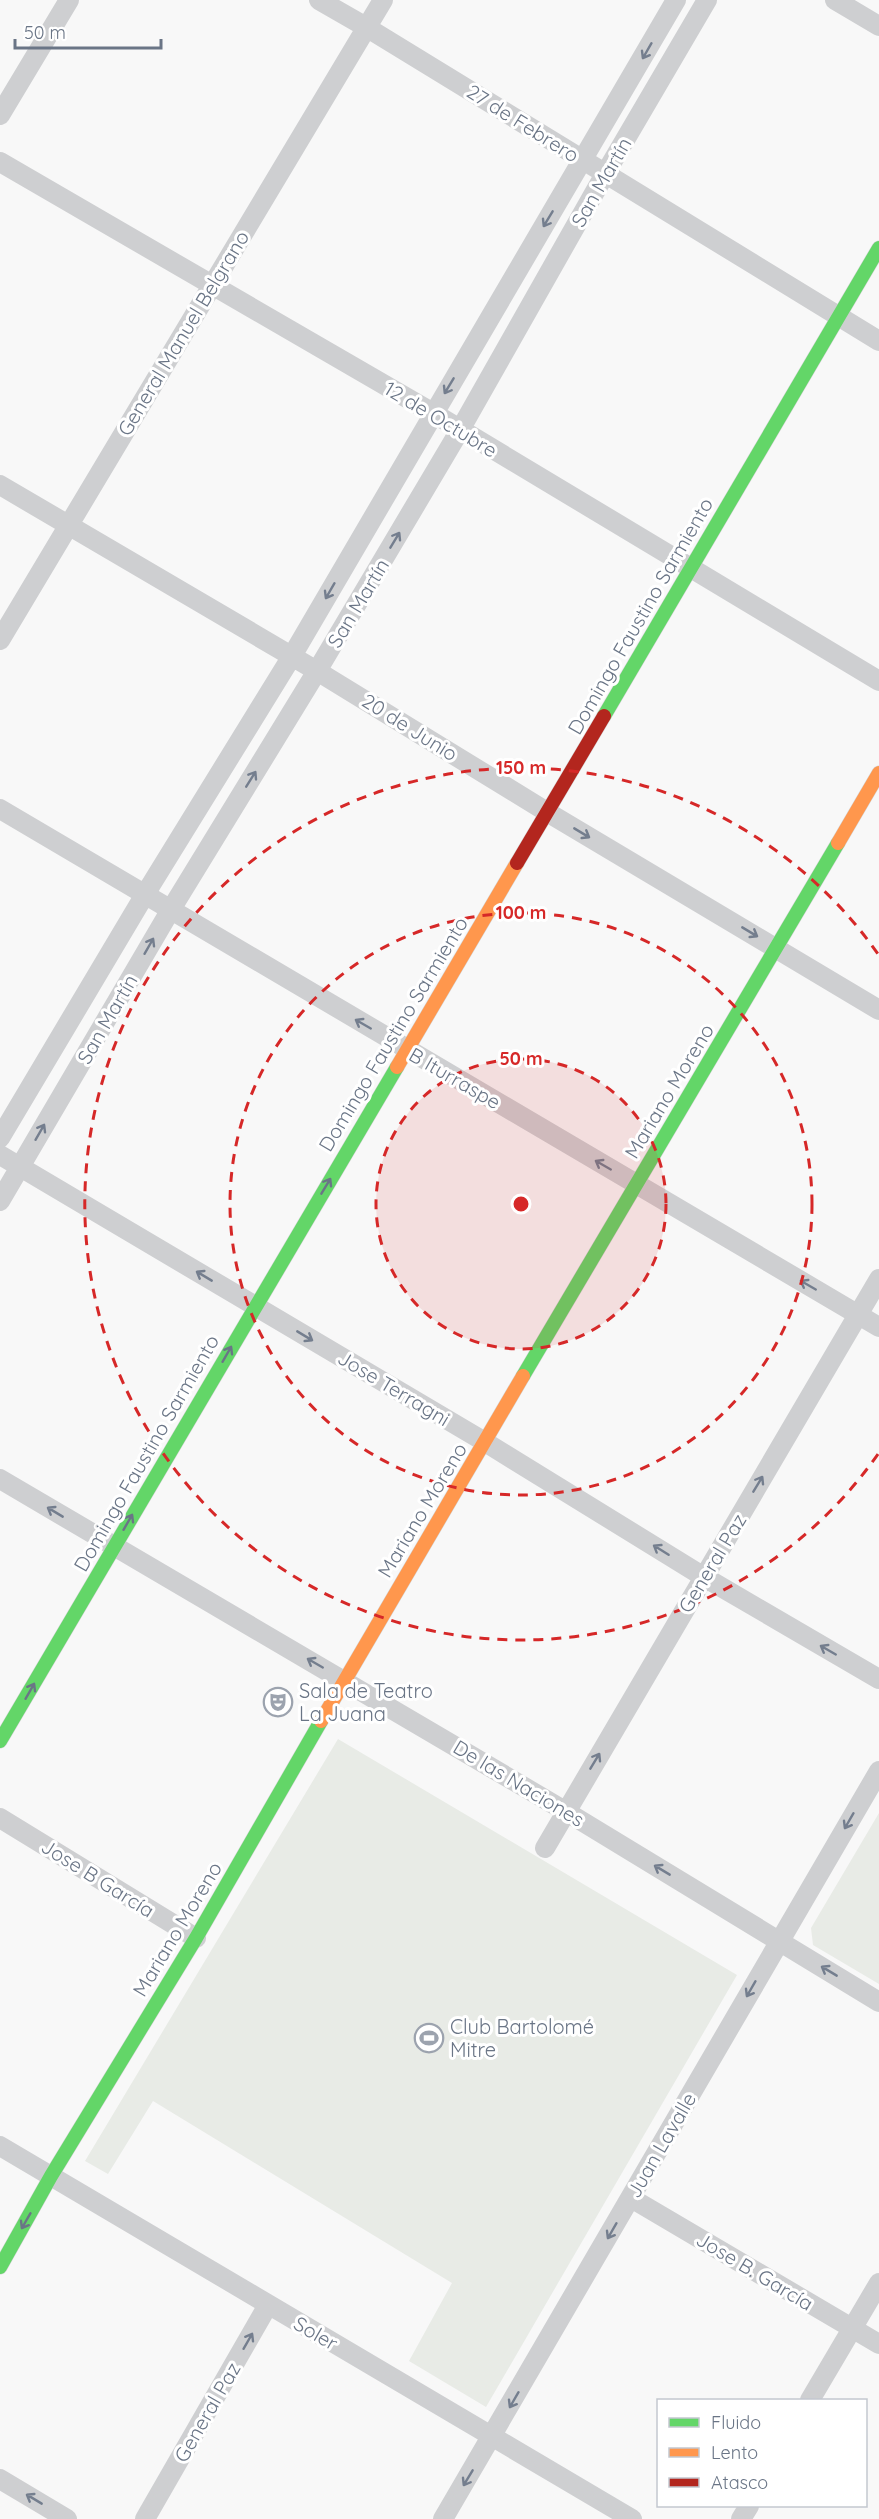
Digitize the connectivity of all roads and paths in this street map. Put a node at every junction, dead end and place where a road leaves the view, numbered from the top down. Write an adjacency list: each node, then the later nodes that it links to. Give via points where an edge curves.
1 (69, 0): 9 (street)
2 (319, 0): 8 (street, 27 de Febrero)
3 (382, 0): 8 (street, General Manuel Belgrano)
4 (676, 0): 10 (street, San Martín, one-way to 10)
5 (707, 0): 12 (street, San Martín)
6 (835, 0): 7 (street)
7 (879, 26)
8 (366, 27): 10 (street, 27 de Febrero); 14 (street, General Manuel Belgrano)
9 (0, 115)
10 (583, 160): 12 (street, 27 de Febrero); 17 (street, San Martín, one-way to 17)
11 (0, 162): 14 (street, 12 de Octubre)
12 (605, 174): 15 (street, 27 de Febrero); 18 (street, San Martín)
13 (879, 248): 15 (street, Domingo Faustino Sarmiento)
14 (211, 286): 17 (street, 12 de Octubre); 20 (street, General Manuel Belgrano)
15 (838, 316): 16 (street, 27 de Febrero); 21 (street, Domingo Faustino Sarmiento)
16 (879, 342)
17 (433, 413): 18 (street, 12 de Octubre); 23 (street, San Martín, one-way to 23)
18 (460, 430): 21 (street, 12 de Octubre); 24 (street, San Martín, one-way to 18)
19 (0, 485): 20 (street, 20 de Junio)
20 (68, 526): 22 (street, General Manuel Belgrano); 23 (street, 20 de Junio)
21 (690, 569): 25 (street, 12 de Octubre); 28 (street, Domingo Faustino Sarmiento)
22 (0, 640)
23 (292, 656): 24 (street, 20 de Junio); 29 (street, San Martín)
24 (317, 670): 28 (street, 20 de Junio); 30 (street, San Martín, one-way to 24)
25 (879, 681)
26 (879, 773): 31 (street, Mariano Moreno)
27 (0, 809): 29 (street, B Iturraspe)
28 (547, 812): 31 (street, 20 de Junio, one-way to 31); 33 (street, Domingo Faustino Sarmiento)
29 (144, 896): 30 (street, B Iturraspe); 34 (street, San Martín)
30 (170, 911): 33 (street, B Iturraspe, one-way to 30); 36 (street, San Martín, one-way to 30)
31 (776, 948): 32 (street, 20 de Junio); 37 (street, Mariano Moreno)
32 (879, 1010)
33 (407, 1050): 37 (street, B Iturraspe, one-way to 33); 40 (street, Domingo Faustino Sarmiento, one-way to 33)
34 (0, 1138)
35 (0, 1155): 36 (street, Jose Terragni)
36 (20, 1166): 38 (street, San Martín); 40 (street, Jose Terragni, one-way to 36)
37 (636, 1184): 41 (street, B Iturraspe, one-way to 37); 43 (street, Mariano Moreno)
38 (0, 1201)
39 (879, 1279): 41 (street, General Paz)
40 (255, 1306): 43 (street, Jose Terragni, one-way to 43); 45 (street, Domingo Faustino Sarmiento, one-way to 40)
41 (858, 1314): 42 (street, B Iturraspe); 46 (street, General Paz, one-way to 41)
42 (879, 1327)
43 (485, 1442): 46 (street, Jose Terragni, one-way to 43); 48 (street, Mariano Moreno)
44 (0, 1479): 45 (street, De las Naciones, one-way to 44)
45 (114, 1547): 48 (street, De las Naciones, one-way to 45); 49 (street, Domingo Faustino Sarmiento, one-way to 45)
46 (704, 1577): 47 (street, Jose Terragni, one-way to 46); 51 (street, General Paz, one-way to 46)
47 (879, 1679)
48 (344, 1680): 51 (street, De las Naciones); 54 (street, Mariano Moreno)
49 (0, 1741)
50 (879, 1770): 55 (street, Juan Lavalle, one-way to 55)
51 (566, 1811): 53 (street, General Paz); 55 (street, De las Naciones, one-way to 51)
52 (0, 1818): 54 (street, Jose B García)
53 (545, 1848)
54 (196, 1938): 58 (street, Mariano Moreno)
55 (779, 1941): 56 (street, De las Naciones, one-way to 55); 59 (street, Juan Lavalle, one-way to 59)
56 (879, 2002)
57 (0, 2146): 58 (street, Soler)
58 (51, 2176): 60 (street, Mariano Moreno, one-way to 60); 62 (street, Soler)
59 (631, 2198): 63 (street, Jose B. García); 66 (street, Juan Lavalle, one-way to 66)
60 (0, 2267)
61 (879, 2283): 63 (street)
62 (268, 2305): 66 (street, Soler); 69 (street, General Paz, one-way to 62)
63 (852, 2328): 64 (street, Jose B. García); 65 (street)
64 (879, 2344)
65 (811, 2399)
66 (492, 2436): 70 (street, Juan Lavalle, one-way to 70); 71 (street, Soler)
67 (0, 2479): 68 (street, one-way to 67)
68 (68, 2519)
69 (145, 2519)
70 (443, 2519)
71 (632, 2519)

